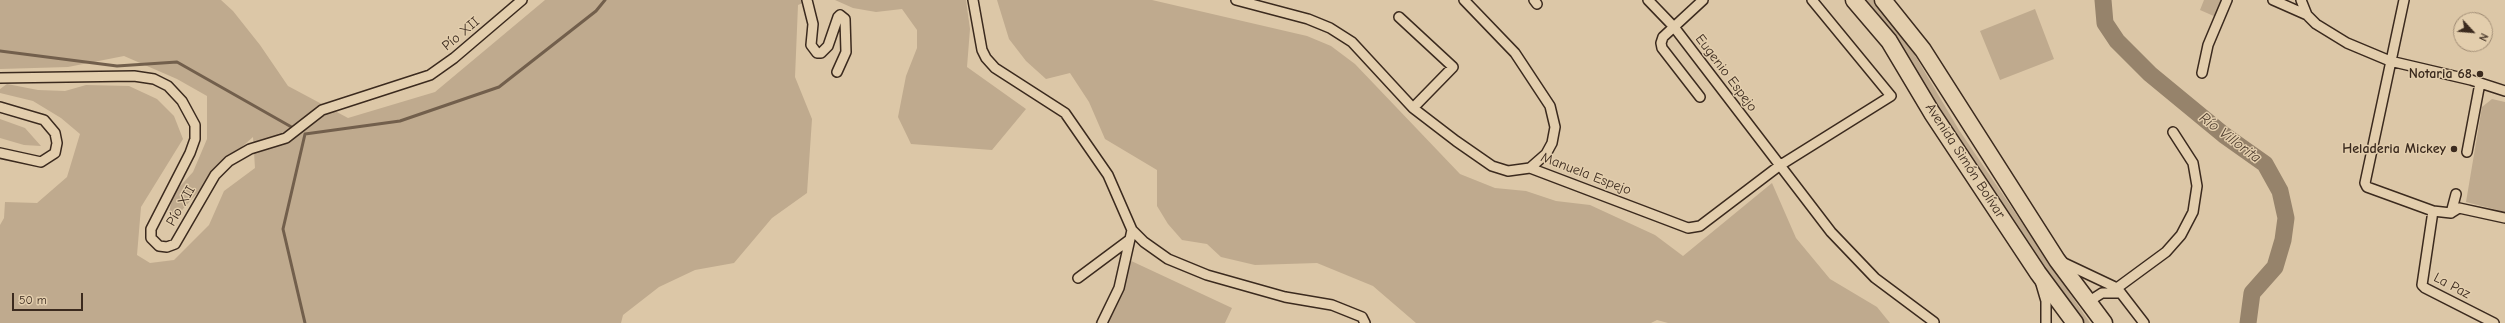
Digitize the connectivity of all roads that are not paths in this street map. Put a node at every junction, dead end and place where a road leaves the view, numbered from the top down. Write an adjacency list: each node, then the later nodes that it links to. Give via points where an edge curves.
1 (522, 0): 21 (street, Pío XII, via 430,75 322,110 290,136 250,149 229,161 216,175 175,244 167,247 159,246 152,238 151,229 195,139 195,125 182,101 173,91 154,79 134,76)
2 (807, 0): 19 (street, via 813,24 811,45 817,52 822,53 828,46 838,17 840,15 845,19 846,52)
3 (973, 0): 36 (street, via 982,50 986,58 995,68 1064,113 1108,175)
4 (1236, 0): 26 (street, Manuela Espejo, via 1308,19 1330,28 1352,42)
5 (1464, 0): 31 (street, via 1515,53 1550,106 1555,127 1552,143 1546,154)
6 (1648, 0): 17 (street, Eugenio Espejo)
7 (1703, 0): 17 (street)
8 (1812, 0): 30 (street, Manuela Espejo, via 1891,96)
9 (1854, 0): 39 (highway, Avenida Simón Bolívar, via 1889,41 1932,113)
10 (1883, 0): 38 (highway, Avenida Simón Bolívar, via 1923,50)
11 (2227, 0): 20 (street, via 2208,44)
12 (2273, 0): 15 (street)
13 (2301, 0): 15 (street)
14 (2404, 0): 18 (street)
15 (2307, 15): 18 (street, via 2325,31)
16 (1399, 17): 26 (street, via 1453,67)
17 (1674, 27): 24 (street, via 1662,40 1662,48); 30 (street, Eugenio Espejo)
18 (2390, 61): 22 (street); 33 (street, via 2365,178 2367,187)
19 (836, 72)
20 (2202, 73)
21 (0, 78)
22 (2480, 83): 23 (street); 28 (street)
23 (2505, 91)
24 (1700, 97)
25 (0, 107): 29 (street, via 44,120 54,133 57,143 55,153 41,162)
26 (1413, 108): 31 (street, Manuela Espejo, via 1492,166 1508,171)
27 (2173, 132): 41 (street, via 2193,163 2196,186 2193,212 2181,235 2166,252)
28 (2467, 152)
29 (0, 153)
30 (1779, 166): 31 (street, Manuela Espejo, via 1700,226 1688,228); 43 (street, Eugenio Espejo, via 1857,261 1898,297)
31 (1530, 168)
32 (2456, 194): 34 (street)
33 (2433, 211): 34 (street); 50 (street, La Paz, via 2422,284 2425,288)
34 (2451, 213): 35 (street, via 2459,208)
35 (2505, 218)
36 (1132, 230): 37 (street); 45 (street, via 1168,259 1207,275 1285,297 1332,305 1362,317)
37 (1128, 240): 40 (street); 44 (street, via 1119,288)
38 (2057, 260): 41 (street); 42 (highway, Avenida Simón Bolívar)
39 (2038, 273): 46 (street, via 2046,301); 47 (highway, Avenida Simón Bolívar)
40 (1078, 278)
41 (2119, 290): 42 (street, via 2102,293); 49 (street)
42 (2088, 302): 48 (highway, Avenida Simón Bolívar)
43 (1934, 322)
44 (1102, 323)
45 (1365, 323)
46 (2046, 323)
47 (2075, 323)
48 (2104, 323)
49 (2144, 323)
50 (2494, 323)

